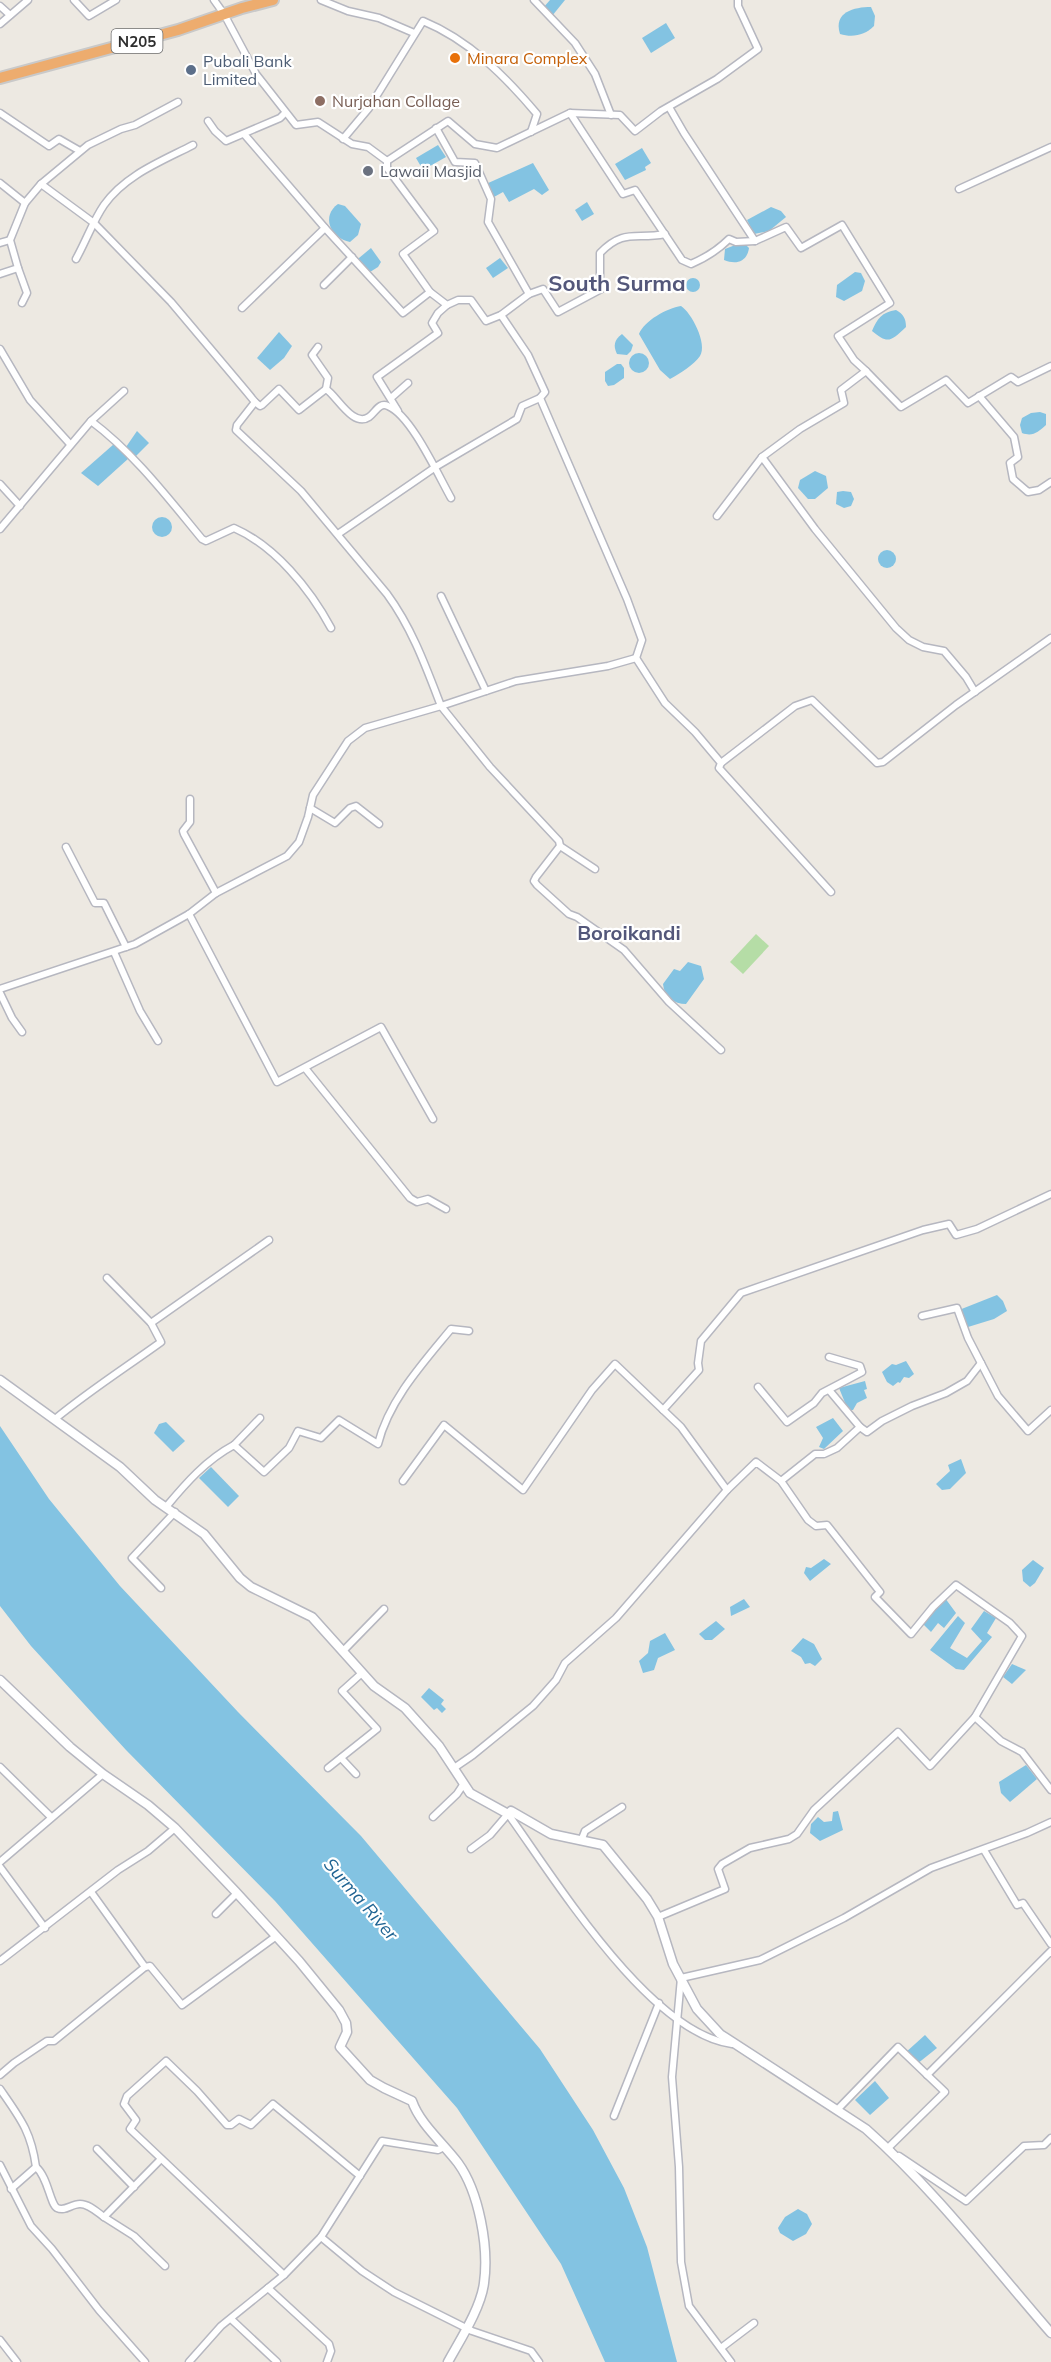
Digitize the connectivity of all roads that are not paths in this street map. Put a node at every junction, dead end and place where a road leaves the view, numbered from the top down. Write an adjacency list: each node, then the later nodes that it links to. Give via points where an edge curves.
1 (28, 0): 11 (street)
2 (74, 0): 3 (street, via 89,16)
3 (116, 0)
4 (214, 0): 10 (street)
5 (273, 0): 10 (highway, N205)
6 (321, 0): 13 (street)
7 (534, 0): 20 (street, via 575,42 595,74)
8 (738, 0): 16 (street, via 758,49)
9 (0, 6): 11 (street)
10 (224, 14): 14 (highway, N205); 18 (street, via 255,74)
11 (10, 15): 12 (street)
12 (0, 24)
13 (414, 33): 23 (street, via 423,21 433,25 495,67 537,114); 25 (street, via 369,108)
14 (0, 78)
15 (178, 102): 28 (street)
16 (669, 107): 20 (street, via 635,131 620,116); 38 (street)
17 (0, 113): 28 (street, via 49,146 59,140)
18 (285, 113): 24 (street); 25 (street, via 296,125 318,122)
19 (570, 113): 20 (street); 23 (street); 36 (street, via 622,194 635,190)
20 (611, 115)
21 (208, 121): 24 (street, via 226,141)
22 (436, 128): 23 (street, via 448,121 475,144 497,148); 29 (street); 46 (street, via 455,162 475,163 491,199 488,222)
23 (531, 132)
24 (244, 134): 35 (street)
25 (343, 139): 29 (street, via 368,147)
26 (193, 145): 34 (street, via 134,177 105,204)
27 (1051, 147): 32 (street)
28 (80, 151): 31 (street)
29 (387, 161): 45 (street, via 387,168 434,231 403,254)
30 (0, 183): 33 (street)
31 (41, 184): 33 (street); 34 (street)
32 (959, 189)
33 (25, 203): 37 (street)
34 (94, 223): 41 (street); 61 (street, via 171,302)
35 (325, 228): 40 (street); 49 (street)
36 (665, 234): 38 (street, via 682,260 691,264 729,239); 46 (street, via 629,235 607,246 600,253 603,288 558,312 543,289)
37 (10, 240): 39 (street); 42 (street)
38 (755, 241): 54 (street, via 786,227 801,248 842,225 890,303 838,336)
39 (0, 242)
40 (352, 257): 44 (street); 45 (street, via 403,313)
41 (76, 259)
42 (18, 268): 43 (street); 47 (street, via 27,292)
43 (0, 274)
44 (324, 285)
45 (430, 292): 48 (street)
46 (529, 294): 50 (street)
47 (22, 303)
48 (447, 305): 50 (street, via 471,300 484,321); 59 (street, via 432,323 438,333 377,377)
49 (242, 308)
50 (501, 315): 60 (street, via 532,364 545,392)
51 (318, 347): 56 (street, via 312,355 328,378)
52 (0, 349): 64 (street, via 30,400)
53 (1051, 366): 58 (street, via 1018,382 1011,377)
54 (866, 371): 58 (street, via 901,406 946,380 968,403); 65 (street, via 841,390 844,403)
55 (408, 383): 59 (street)
56 (326, 389): 61 (street, via 299,410 279,389 262,405); 62 (street, via 361,420 380,406)
57 (124, 391): 63 (street)
58 (980, 396): 67 (street, via 1014,437 1018,457 1011,463 1013,478 1029,492)
59 (391, 398): 62 (street)
60 (540, 398): 66 (street, via 522,406 517,419); 77 (street, via 627,599 642,640)
61 (255, 402): 73 (street, via 236,430 301,491)
62 (398, 412): 66 (street, via 415,432)
63 (91, 421): 64 (street); 75 (street, via 138,464 202,539 206,541 234,528 250,535 301,584)
64 (70, 444): 70 (street)
65 (762, 457): 71 (street); 79 (street, via 896,628 923,647 944,651)
66 (434, 469): 69 (street); 73 (street)
67 (1051, 482)
68 (0, 484): 70 (street)
69 (451, 498)
70 (20, 506): 72 (street)
71 (717, 516)
72 (0, 529)
73 (338, 534): 80 (street, via 398,609 422,655)
74 (441, 596): 78 (street)
75 (331, 628)
76 (1051, 638): 79 (street)
77 (636, 658): 78 (street, via 516,681); 81 (street, via 665,703)
78 (486, 691): 80 (street)
79 (975, 692): 81 (street, via 883,762 877,763 812,700 795,706)
80 (441, 706): 83 (street, via 365,728 348,741 323,777); 85 (street)
81 (721, 763): 88 (street, via 718,768)
82 (190, 799): 89 (street, via 190,822 183,831)
83 (310, 808): 84 (street, via 335,823 356,806); 89 (street, via 299,842 286,856)
84 (380, 824)
85 (560, 846): 87 (street); 96 (street, via 536,877 537,885 569,914 624,950 669,1002)
86 (66, 847): 91 (street, via 95,903 104,903)
87 (595, 869)
88 (831, 892)
89 (216, 893): 90 (street)
90 (189, 914): 91 (street); 97 (street, via 274,1079 280,1082)
91 (126, 947): 92 (street)
92 (114, 952): 93 (street); 95 (street, via 140,1011)
93 (0, 991): 94 (street)
94 (22, 1032)
95 (159, 1041)
96 (721, 1050)
97 (305, 1068): 98 (street, via 381,1027); 100 (street, via 410,1198 417,1202 428,1199)
98 (433, 1119)
99 (1051, 1194): 111 (street, via 977,1229 957,1235 949,1224 922,1230 741,1293 701,1341 699,1370)
100 (446, 1209)
101 (269, 1240): 104 (street)
102 (107, 1278): 104 (street)
103 (922, 1316): 107 (street, via 957,1308)
104 (151, 1323): 114 (street, via 161,1342)
105 (469, 1331): 116 (street, via 451,1329 422,1363 384,1423 378,1444 339,1420 321,1438 298,1431 289,1448 264,1472)
106 (829, 1357): 110 (street, via 860,1366 862,1372)
107 (981, 1363): 112 (street, via 998,1396 1028,1431); 115 (street, via 966,1381 946,1393 912,1406 867,1431)
108 (0, 1380): 114 (street)
109 (758, 1387): 110 (street, via 787,1422)
110 (829, 1390): 115 (street)
111 (663, 1410): 117 (street, via 615,1364 592,1390 523,1490 444,1425); 119 (street, via 681,1427)
112 (1051, 1410)
113 (260, 1418): 116 (street)
114 (55, 1419): 120 (street)
115 (860, 1427): 118 (street, via 837,1448 815,1454)
116 (234, 1445): 120 (street, via 218,1453 190,1478)
117 (404, 1481)
118 (781, 1481): 119 (street, via 756,1461); 127 (street, via 808,1520 816,1526 827,1525 833,1532 880,1592 875,1597 911,1634 956,1585 1022,1636)
119 (727, 1490): 131 (street, via 616,1618 565,1663 533,1706)
120 (166, 1507): 121 (street)
121 (175, 1512): 122 (street, via 132,1558); 124 (street, via 204,1534 240,1578 261,1593 304,1612)
122 (161, 1588)
123 (384, 1609): 124 (street)
124 (343, 1651): 125 (street)
125 (362, 1673): 128 (street, via 342,1691 377,1728); 131 (street, via 405,1708)
126 (0, 1680): 132 (street)
127 (975, 1717): 135 (street, via 1001,1741 1022,1752); 150 (street, via 930,1766 898,1732 814,1810 797,1834 750,1848 722,1864 718,1869 725,1889)
128 (341, 1758): 130 (street); 133 (street)
129 (0, 1767): 138 (street)
130 (328, 1768)
131 (454, 1768): 134 (street)
132 (103, 1774): 138 (street); 141 (street)
133 (356, 1774)
134 (463, 1785): 137 (street); 139 (street)
135 (1051, 1790)
136 (622, 1807): 142 (street, via 585,1831)
137 (508, 1814): 142 (street, via 511,1811 551,1834); 143 (street); 158 (street, via 602,1944)
138 (51, 1816): 145 (street)
139 (433, 1817)
140 (1051, 1822): 144 (street)
141 (175, 1828): 147 (street); 148 (street)
142 (581, 1841): 150 (street, via 603,1845)
143 (471, 1849)
144 (984, 1850): 153 (street, via 1017,1905 1023,1903); 157 (street, via 931,1868 844,1918 759,1960)
145 (0, 1862)
146 (0, 1867): 151 (street)
147 (91, 1892): 151 (street); 156 (street)
148 (237, 1893): 149 (street); 152 (street)
149 (216, 1914)
150 (658, 1917): 157 (street)
151 (45, 1928): 155 (street)
152 (276, 1937): 156 (street, via 182,2005 150,1966); 167 (street, via 343,2016 347,2032 340,2046 370,2080 412,2100 417,2115)
153 (1051, 1944)
154 (1051, 1951): 162 (street)
155 (0, 1961)
156 (145, 1967): 161 (street, via 54,2041 48,2041)
157 (681, 1978): 159 (street); 160 (street, via 697,2009)
158 (658, 2003): 159 (street); 165 (street)
159 (676, 2018): 160 (street, via 717,2042); 186 (street, via 672,2077 681,2262 689,2306)
160 (734, 2044): 164 (street)
161 (0, 2075)
162 (927, 2075): 164 (street, via 898,2048); 168 (street, via 945,2092)
163 (0, 2089): 172 (street, via 24,2124)
164 (837, 2110): 168 (street)
165 (614, 2116)
166 (1051, 2138): 168 (street, via 1044,2145 1024,2146 966,2201)
167 (444, 2147): 173 (street, via 438,2150 384,2140); 183 (street, via 471,2187 484,2236 484,2284)
168 (888, 2148): 184 (street)
169 (97, 2149): 174 (street)
170 (161, 2159): 173 (street, via 130,2129 136,2120 124,2104 127,2096 166,2061 227,2125 239,2119 252,2125 273,2104); 174 (street); 179 (street)
171 (0, 2165): 175 (street)
172 (36, 2167): 175 (street); 176 (street, via 57,2208 82,2204)
173 (360, 2176): 177 (street)
174 (134, 2187): 176 (street)
175 (11, 2188): 188 (street, via 30,2226)
176 (104, 2217): 178 (street, via 134,2236)
177 (321, 2237): 179 (street); 183 (street, via 394,2292)
178 (165, 2266)
179 (284, 2275): 180 (street)
180 (268, 2288): 181 (street); 191 (street, via 329,2344)
181 (231, 2319): 189 (street); 190 (street)
182 (754, 2323): 186 (street)
183 (466, 2328): 192 (street); 193 (street, via 531,2351)
184 (1051, 2333)
185 (0, 2340): 187 (street)
186 (721, 2348): 194 (street)
187 (17, 2362)
188 (145, 2362)
189 (189, 2362)
190 (277, 2362)
191 (327, 2362)
192 (448, 2362)
193 (539, 2362)
194 (731, 2362)

